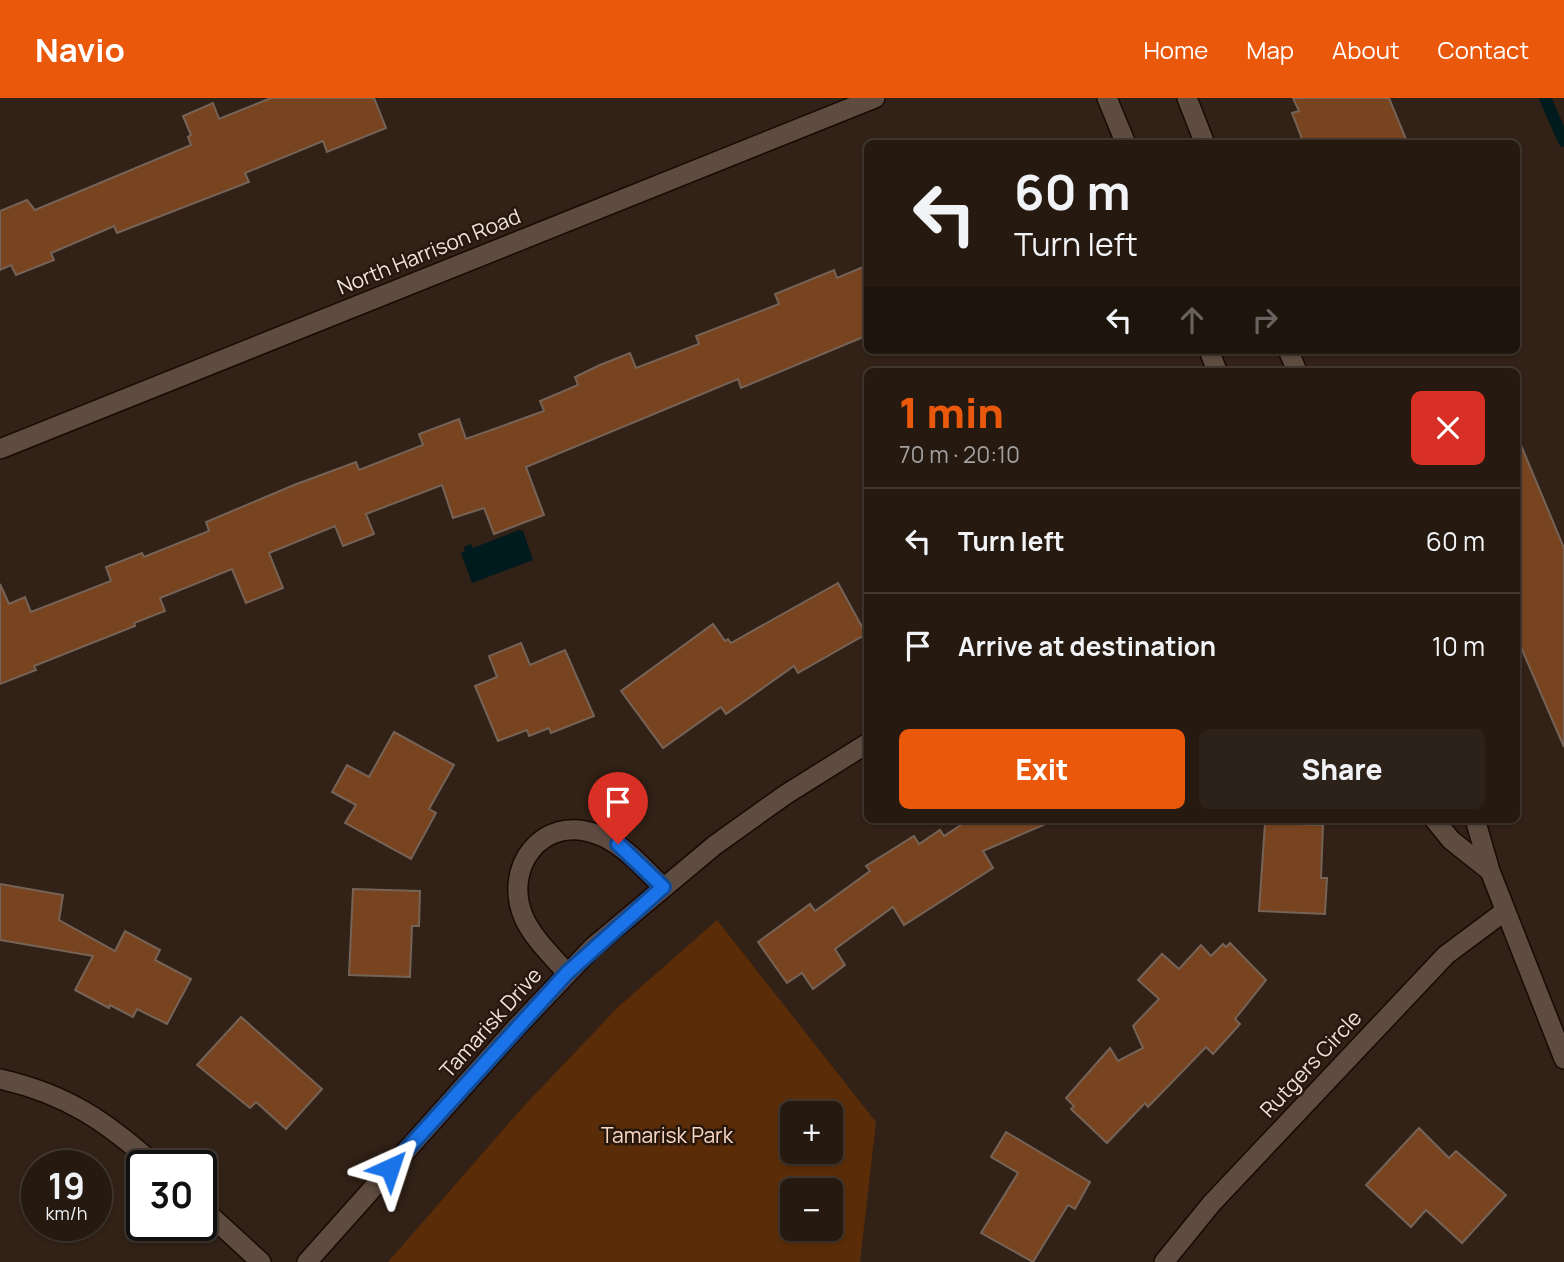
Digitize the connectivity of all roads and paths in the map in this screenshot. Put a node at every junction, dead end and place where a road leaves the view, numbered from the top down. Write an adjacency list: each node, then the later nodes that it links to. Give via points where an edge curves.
1 (875, 98): 6 (street, North Harrison Road)
2 (1107, 98): 4 (street)
3 (1186, 98): 5 (street)
4 (1124, 140)
5 (1203, 140)
6 (0, 449)
7 (864, 746): 11 (street, Tamarisk Drive, via 785,795)
8 (1437, 823): 10 (street)
9 (1476, 823): 10 (street)
10 (1490, 872): 12 (street)
11 (663, 887): 13 (street, Tamarisk Drive); 13 (street, via 618,844 595,833 572,829 538,840 518,875 518,897 524,918)
12 (1505, 911): 14 (street); 20 (street, Rutgers Circle, via 1446,955 1212,1203)
13 (567, 973): 19 (street, Tamarisk Drive)
14 (1564, 1059)
15 (0, 1079): 16 (street, via 41,1088 115,1129)
16 (138, 1150)
17 (217, 1222): 18 (street)
18 (261, 1262)
19 (307, 1262)
20 (1164, 1262)

